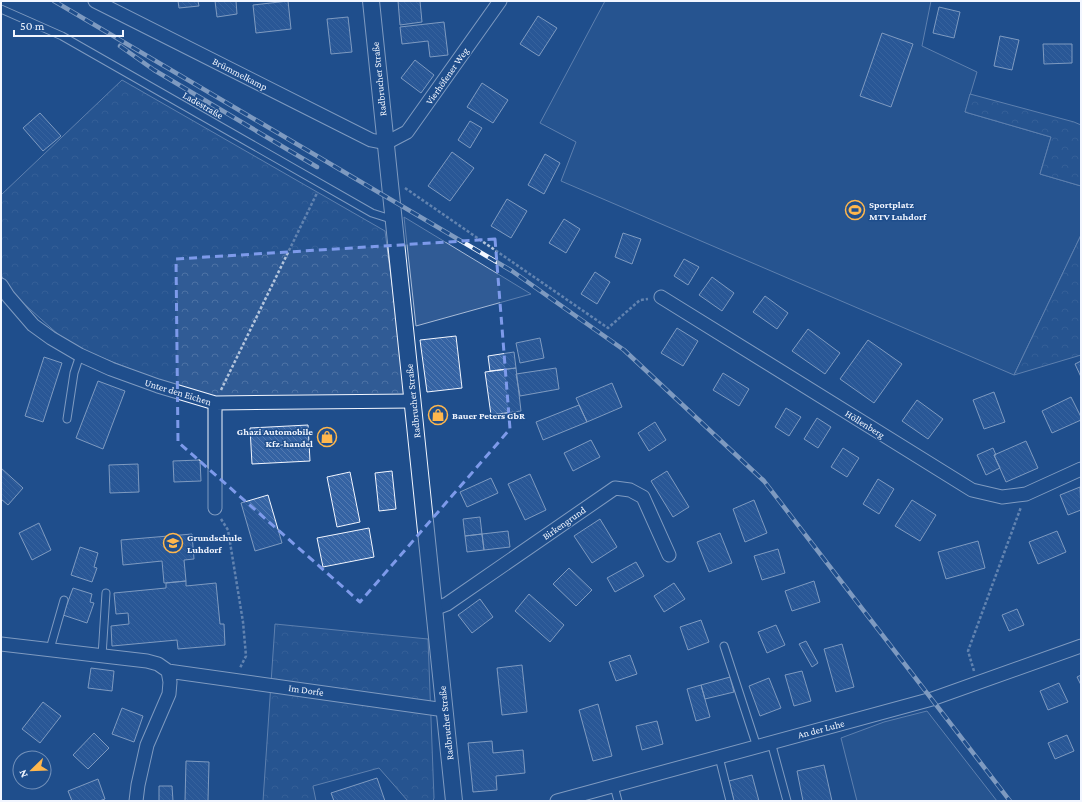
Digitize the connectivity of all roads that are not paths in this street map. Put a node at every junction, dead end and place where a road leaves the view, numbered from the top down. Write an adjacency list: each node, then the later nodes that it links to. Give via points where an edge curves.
1 (95, 1): 5 (street, Brümmelkamp, via 371,140)
2 (371, 1): 5 (street, Radbrucher Straße)
3 (500, 1): 5 (street, Vierhöfener Weg, via 407,132)
4 (1, 8): 6 (lane, Ladestraße, via 62,36 372,214)
5 (386, 143): 6 (street, Radbrucher Straße)
6 (394, 221): 10 (street, Radbrucher Straße)
7 (1, 285): 9 (street, Unter den Eichen, via 33,325)
8 (661, 297): 13 (street, Höllenberg, via 972,490 1002,497 1026,494)
9 (80, 355): 11 (street, Unter den Eichen, via 158,386); 12 (lane, via 74,373)
10 (413, 401): 11 (street, Unter den Eichen); 18 (street, Radbrucher Straße)
11 (215, 403): 14 (street)
12 (67, 419)
13 (1081, 469)
14 (215, 508)
15 (669, 555): 18 (street, Birkengrund, via 642,497 630,490 615,488 447,604)
16 (106, 593): 23 (lane)
17 (64, 600): 22 (lane)
18 (434, 609): 25 (street, Radbrucher Straße)
19 (1, 644): 22 (street, Im Dorfe)
20 (724, 646): 27 (lane)
21 (1081, 646): 26 (street, An der Luhe, via 932,699)
22 (50, 650): 23 (street, Im Dorfe)
23 (102, 656): 24 (street, Im Dorfe, via 147,661 158,664)
24 (168, 671): 25 (street, Im Dorfe); 30 (street, via 169,694 148,746)
25 (444, 710): 31 (street, Radbrucher Straße)
26 (771, 742): 27 (street, An der Luhe); 35 (lane)
27 (757, 746): 28 (street, An der Luhe)
28 (719, 757): 29 (street, An der Luhe); 34 (lane)
29 (614, 786): 32 (street, An der Luhe); 33 (lane)
30 (136, 801)
31 (454, 801)
32 (557, 801)
33 (618, 801)
34 (730, 801)
35 (787, 801)

